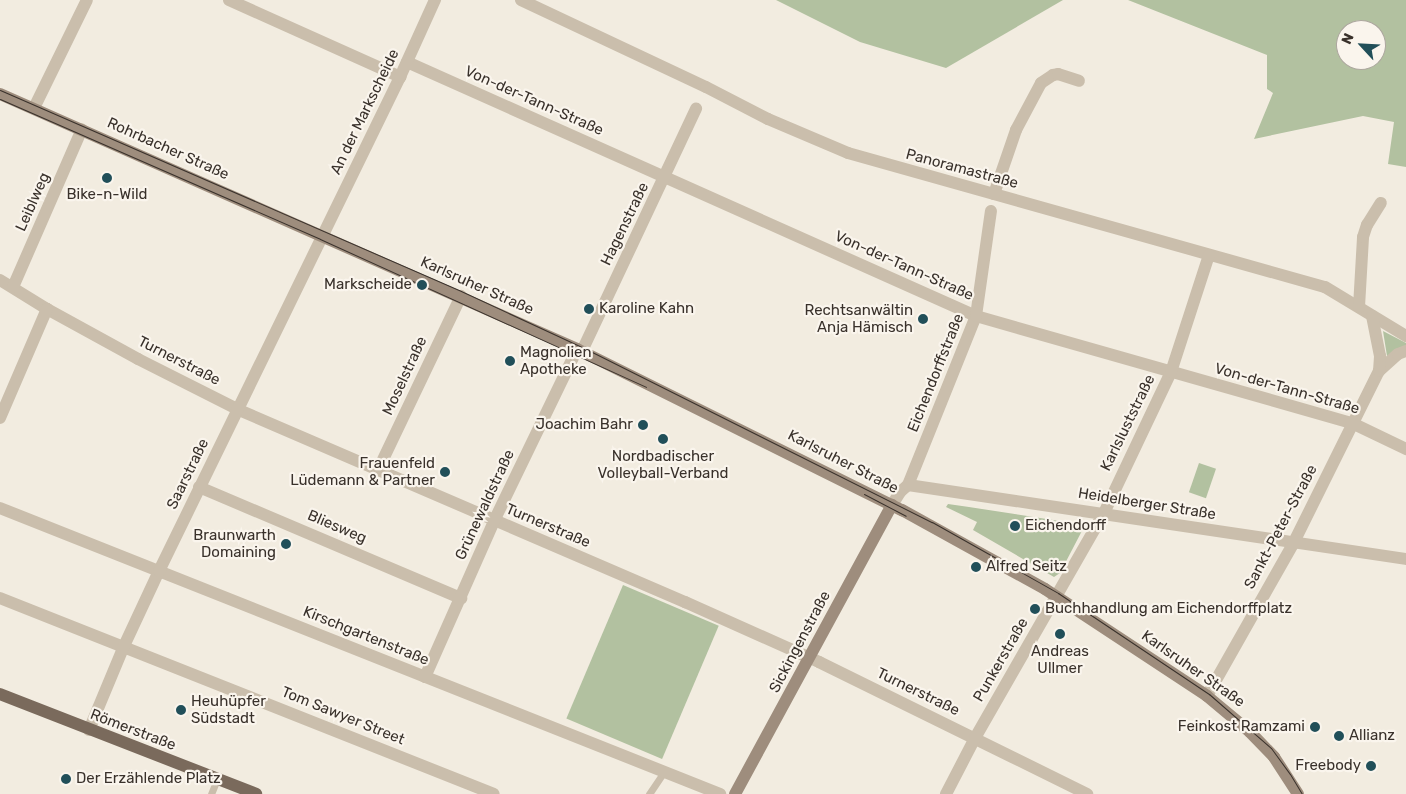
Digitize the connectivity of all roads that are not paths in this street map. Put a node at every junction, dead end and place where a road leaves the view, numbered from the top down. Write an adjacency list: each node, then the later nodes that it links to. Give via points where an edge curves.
1 (87, 0): 9 (street)
2 (229, 0): 6 (street)
3 (521, 0): 13 (street, Panoramastraße, via 812,139 891,166)
4 (436, 1): 5 (street, An der Markscheide)
5 (407, 62): 6 (street, An der Markscheide); 12 (street, Von-der-Tann-Straße)
6 (400, 77): 16 (street, An der Markscheide)
7 (1079, 81): 13 (street, via 1058,74 1046,78 1041,84 1016,130)
8 (0, 94): 9 (main road, Rohrbacher Straße)
9 (34, 108): 11 (main road, Rohrbacher Straße)
10 (696, 109): 12 (street, Hagenstraße)
11 (82, 129): 16 (main road, Rohrbacher Straße); 19 (street, Leiblweg)
12 (665, 177): 23 (street, Von-der-Tann-Straße); 26 (street, Hagenstraße)
13 (994, 194): 17 (street, Panoramastraße)
14 (1381, 203): 21 (street, via 1362,237)
15 (991, 211): 23 (street, Eichendorffstraße)
16 (322, 235): 20 (main road, Karlsruher Straße); 30 (street, Saarstraße)
17 (1209, 255): 21 (street, Panoramastraße, via 1325,287); 29 (street, Karlsluststraße)
18 (0, 280): 19 (street, Turnerstraße)
19 (12, 287): 22 (street, Turnerstraße)
20 (461, 296): 26 (main road, Karlsruher Straße); 34 (street, Moselstraße)
21 (1359, 307): 24 (street, Panoramastraße)
22 (47, 309): 30 (street, Turnerstraße); 31 (street)
23 (976, 316): 29 (street, Von-der-Tann-Straße); 35 (street, Eichendorffstraße)
24 (1372, 316): 25 (street, Panoramastraße); 28 (street, Sankt-Peter-Straße, via 1379,348)
25 (1406, 336)
26 (580, 350): 37 (main road, Karlsruher Straße); 40 (street, Grünewaldstraße)
27 (1406, 351): 28 (street, Sankt-Peter-Straße)
28 (1379, 371): 32 (street, Sankt-Peter-Straße)
29 (1171, 372): 32 (street, Von-der-Tann-Straße); 39 (street, Karlsluststraße)
30 (239, 410): 34 (street, Turnerstraße); 36 (street, Saarstraße)
31 (0, 418)
32 (1354, 424): 33 (street, Von-der-Tann-Straße); 41 (street, Sankt-Peter-Straße)
33 (1406, 449)
34 (378, 470): 40 (street, Turnerstraße)
35 (908, 485): 37 (street); 39 (street, Heidelberger Straße)
36 (199, 486): 43 (street, Saarstraße); 46 (street, Bliesweg)
37 (892, 505): 44 (main road, Karlsruher Straße); 48 (main road, Sickingenstraße)
38 (0, 508): 43 (street, Kirschgartenstraße)
39 (1104, 513): 41 (street, Heidelberger Straße); 44 (street, Karlsluststraße)
40 (494, 521): 46 (street, Grünewaldstraße); 48 (street, Turnerstraße)
41 (1293, 544): 42 (street, Heidelberger Straße); 51 (street, Sankt-Peter-Straße)
42 (1406, 560)
43 (159, 571): 47 (street, Saarstraße); 49 (street, Kirschgartenstraße)
44 (1056, 596): 51 (main road, Karlsruher Straße); 53 (street, Punkerstraße)
45 (0, 598): 47 (street, Tom Sawyer Street)
46 (461, 598): 49 (street, Grünewaldstraße)
47 (124, 646): 52 (street, Saarstraße); 58 (street, Tom Sawyer Street)
48 (810, 658): 53 (street, Turnerstraße); 61 (main road, Sickingenstraße)
49 (425, 677): 54 (street, Kirschgartenstraße)
50 (0, 694): 52 (main road, Römerstraße)
51 (1207, 696): 64 (main road, Karlsruher Straße, via 1274,757)
52 (89, 730): 55 (main road, Römerstraße)
53 (976, 738): 62 (street, Punkerstraße); 63 (street, Turnerstraße)
54 (664, 772): 59 (lane); 60 (street, Kirschgartenstraße)
55 (217, 779): 56 (lane); 57 (main road, Römerstraße)
56 (211, 794)
57 (256, 794)
58 (494, 794)
59 (649, 794)
60 (720, 794)
61 (735, 794)
62 (946, 794)
63 (1087, 794)
64 (1298, 794)

